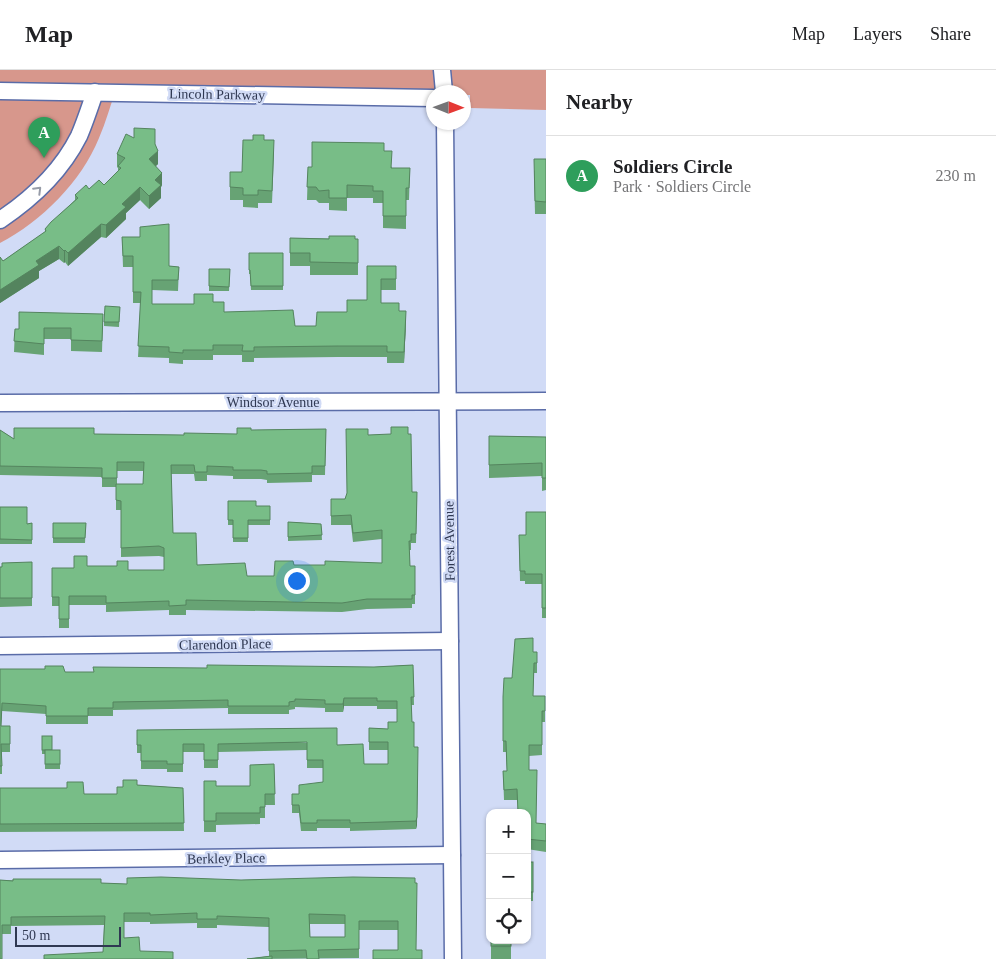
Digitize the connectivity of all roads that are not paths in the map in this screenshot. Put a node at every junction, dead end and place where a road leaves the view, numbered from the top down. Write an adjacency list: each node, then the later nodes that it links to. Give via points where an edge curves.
1 (442, 70): 2 (street)
2 (443, 85)
3 (0, 91): 4 (street, Lincoln Parkway)
4 (95, 92): 5 (street, Lincoln Parkway); 7 (street, one-way to 4, via 27,202 56,172 79,136)
5 (426, 98)
6 (445, 130): 9 (street, Forest Avenue)
7 (0, 220)
8 (546, 401): 9 (street, Windsor Avenue)
9 (448, 402): 10 (street, Windsor Avenue); 11 (street, Forest Avenue)
10 (0, 403)
11 (450, 641): 12 (street, Clarendon Place); 13 (street, Forest Avenue)
12 (0, 646)
13 (452, 855): 14 (street, Berkley Place); 15 (street, Forest Avenue)
14 (0, 860)
15 (453, 959)

